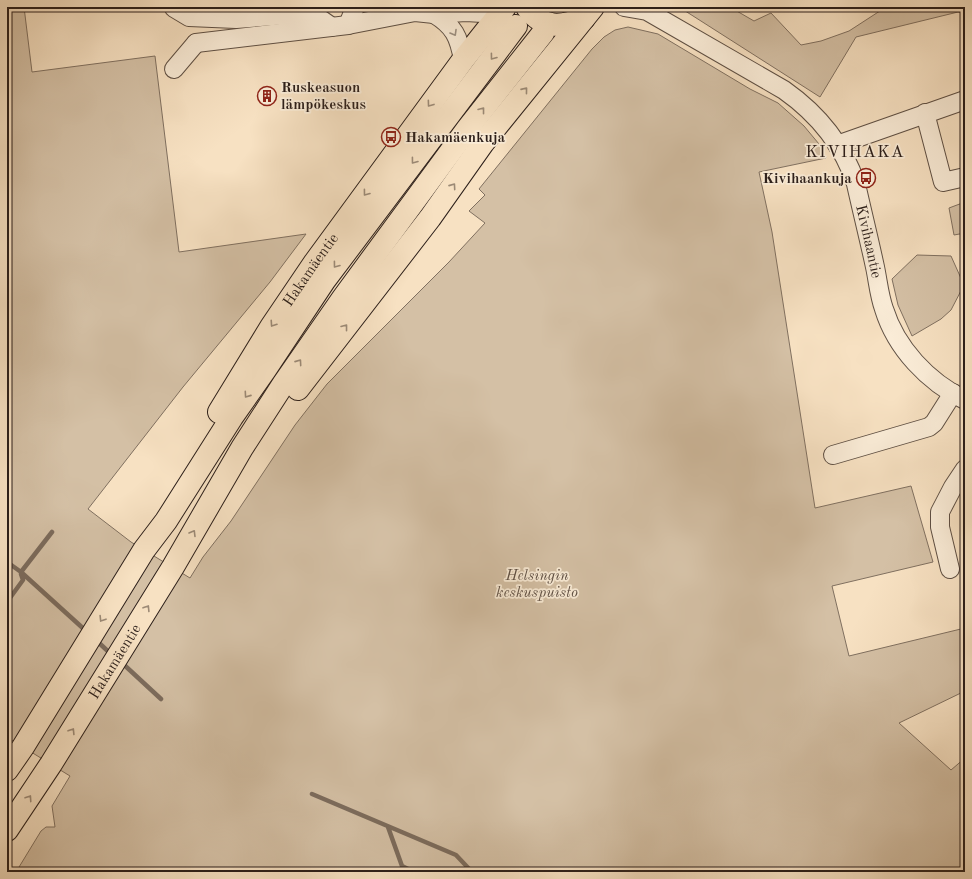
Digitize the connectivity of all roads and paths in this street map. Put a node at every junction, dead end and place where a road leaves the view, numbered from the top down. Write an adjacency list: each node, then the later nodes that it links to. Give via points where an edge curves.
1 (214, 7): 10 (street)
2 (355, 7): 12 (street)
3 (604, 7): 9 (street)
4 (624, 7): 5 (street, Kivihaantie)
5 (646, 9): 19 (street, Kivihaantie, via 800,101 821,122)
6 (306, 10): 10 (street, via 236,19); 12 (street)
7 (425, 11): 8 (street); 12 (street); 15 (street, one-way to 15, via 445,20 452,29 457,37)
8 (502, 11): 11 (main road); 15 (main road, Hakamäentie)
9 (589, 12): 11 (main road, via 571,23 559,25); 26 (main road, Hakamäentie, one-way to 9, via 253,453 312,370 430,218 483,143)
10 (181, 13): 14 (street)
11 (537, 20): 22 (main road, Hakamäentie, one-way to 11, via 468,128)
12 (340, 26): 14 (street)
13 (516, 26): 21 (main road, Hakamäentie, one-way to 21, via 324,281)
14 (196, 42): 16 (street)
15 (463, 60): 28 (main road, Hakamäentie, one-way to 28, via 315,262 271,327 158,512)
16 (174, 69)
17 (965, 100): 18 (street)
18 (925, 113): 19 (street); 20 (street, via 943,182)
19 (838, 145): 23 (street, Kivihaantie, via 856,184 884,308 892,329 917,363 934,380)
20 (965, 177)
21 (265, 370): 22 (street); 28 (main road, Hakamäentie, one-way to 28, via 232,417 166,522)
22 (284, 383): 26 (main road, Hakamäentie)
23 (959, 396): 24 (street, via 930,427)
24 (833, 455)
25 (965, 469): 27 (street, via 953,486)
26 (218, 490): 31 (main road, Hakamäentie, one-way to 26, via 51,764)
27 (957, 493): 29 (street, via 940,512 940,527)
28 (144, 550): 30 (main road, Hakamäentie, one-way to 30)
29 (950, 569)
30 (7, 770)
31 (7, 830)

